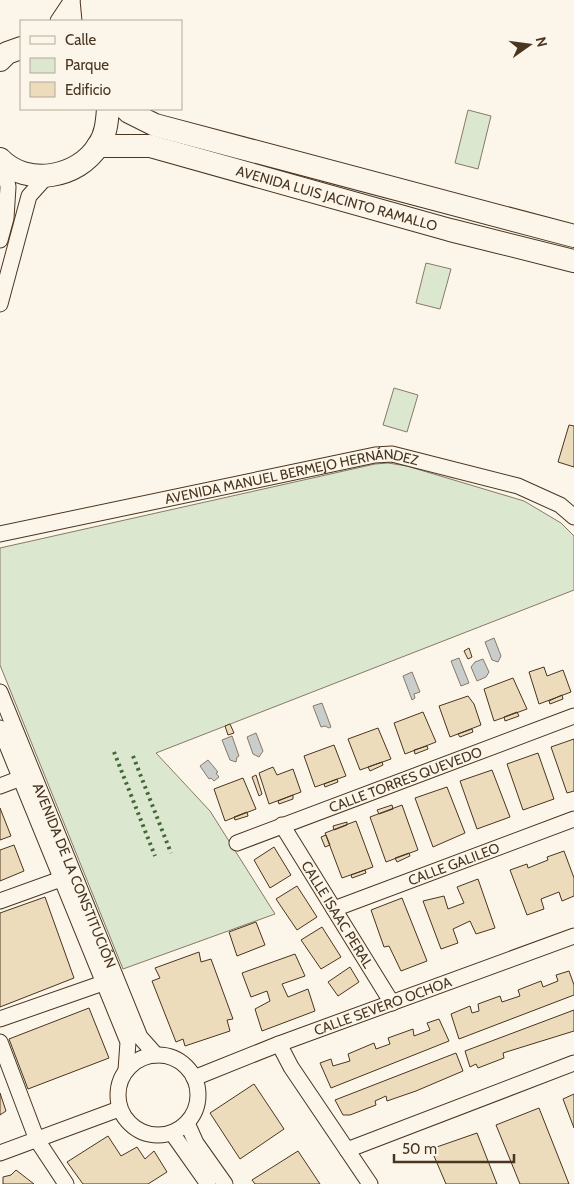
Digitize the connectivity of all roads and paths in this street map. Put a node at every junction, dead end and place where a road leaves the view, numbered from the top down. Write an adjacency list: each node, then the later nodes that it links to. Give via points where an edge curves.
1 (72, 0): 2 (street); 3 (street)
2 (59, 20)
3 (74, 20)
4 (20, 48): 5 (main road, via 7,53)
5 (0, 60)
6 (108, 110): 8 (main road, via 107,126)
7 (127, 110): 11 (main road, AVENIDA LUIS JACINTO RAMALLO, via 155,125)
8 (98, 146): 10 (main road, via 85,162 67,172); 13 (main road, AVENIDA LUIS JACINTO RAMALLO, via 150,146 450,230)
9 (2, 160): 10 (main road, via 31,175); 12 (street, via 8,187 6,218)
10 (47, 176): 14 (street, via 29,196)
11 (574, 236)
12 (0, 240)
13 (574, 261)
14 (0, 304)
15 (574, 517): 16 (street, AVENIDA MANUEL BERMEJO HERNÁNDEZ, via 560,505 518,486 392,454)
16 (0, 534)
17 (0, 692): 34 (street, AVENIDA DE LA CONSTITUCIÓN, via 140,1037)
18 (574, 716): 23 (street, CALLE TORRES QUEVEDO)
19 (0, 728): 20 (street, AVENIDA DE LA CONSTITUCIÓN)
20 (21, 778): 21 (street); 25 (street, AVENIDA DE LA CONSTITUCIÓN)
21 (0, 786)
22 (574, 819): 27 (street, CALLE GALILEO)
23 (282, 825): 24 (street, CALLE TORRES QUEVEDO); 27 (street, CALLE ISAAC PERAL)
24 (237, 842)
25 (61, 879): 26 (street); 29 (street, AVENIDA DE LA CONSTITUCIÓN)
26 (0, 902)
27 (334, 908): 30 (street, CALLE ISAAC PERAL)
28 (574, 936): 30 (street, CALLE SEVERO OCHOA)
29 (103, 982): 31 (street); 36 (street, AVENIDA DE LA CONSTITUCIÓN, via 128,1042)
30 (392, 1003): 33 (street, CALLE SEVERO OCHOA)
31 (0, 1019)
32 (0, 1042): 41 (street)
33 (279, 1044): 37 (street, CALLE SEVERO OCHOA); 42 (street)
34 (156, 1055): 36 (street, via 139,1059); 37 (street, via 178,1060)
35 (574, 1063): 42 (street)
36 (126, 1070): 38 (street, via 119,1082)
37 (194, 1078): 39 (street, via 198,1101)
38 (119, 1109): 40 (street, via 135,1129 160,1136); 41 (street)
39 (187, 1123): 40 (street); 46 (street, via 196,1143)
40 (172, 1133): 45 (street)
41 (36, 1140): 43 (street); 44 (street)
42 (347, 1150): 47 (street)
43 (0, 1153)
44 (66, 1184)
45 (208, 1184)
46 (225, 1184)
47 (370, 1184)

